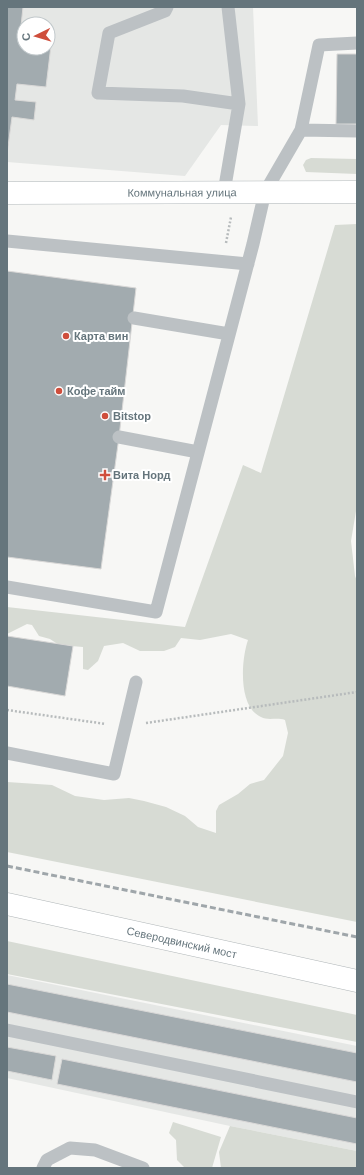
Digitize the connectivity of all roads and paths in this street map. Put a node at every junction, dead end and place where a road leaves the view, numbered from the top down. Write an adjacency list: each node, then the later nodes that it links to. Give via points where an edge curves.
1 (167, 7): 4 (lane, via 165,11 109,33 98,93 183,96)
2 (228, 7): 4 (lane)
3 (357, 43): 5 (lane, via 319,45)
4 (239, 104): 7 (lane)
5 (301, 130): 6 (lane); 8 (lane)
6 (357, 131)
7 (224, 192): 8 (main road, Коммунальная улица); 10 (main road, Коммунальная улица)
8 (264, 192): 9 (main road, Коммунальная улица); 12 (lane)
9 (357, 192)
10 (7, 193)
11 (7, 241): 12 (lane)
12 (248, 264): 14 (lane)
13 (134, 318): 14 (lane)
14 (229, 334): 16 (lane)
15 (119, 437): 16 (lane)
16 (198, 452): 17 (lane, via 156,612)
17 (7, 587)
18 (136, 682): 21 (lane)
19 (357, 692): 21 (path)
20 (7, 710): 21 (path)
21 (125, 726): 22 (lane, via 114,774)
22 (7, 753)
23 (7, 904): 24 (main road, Северодвинский мост)
24 (357, 981)
25 (7, 1030): 26 (lane)
26 (357, 1102)
27 (43, 1168): 28 (lane, via 47,1160 70,1148 95,1150)
28 (143, 1168)

